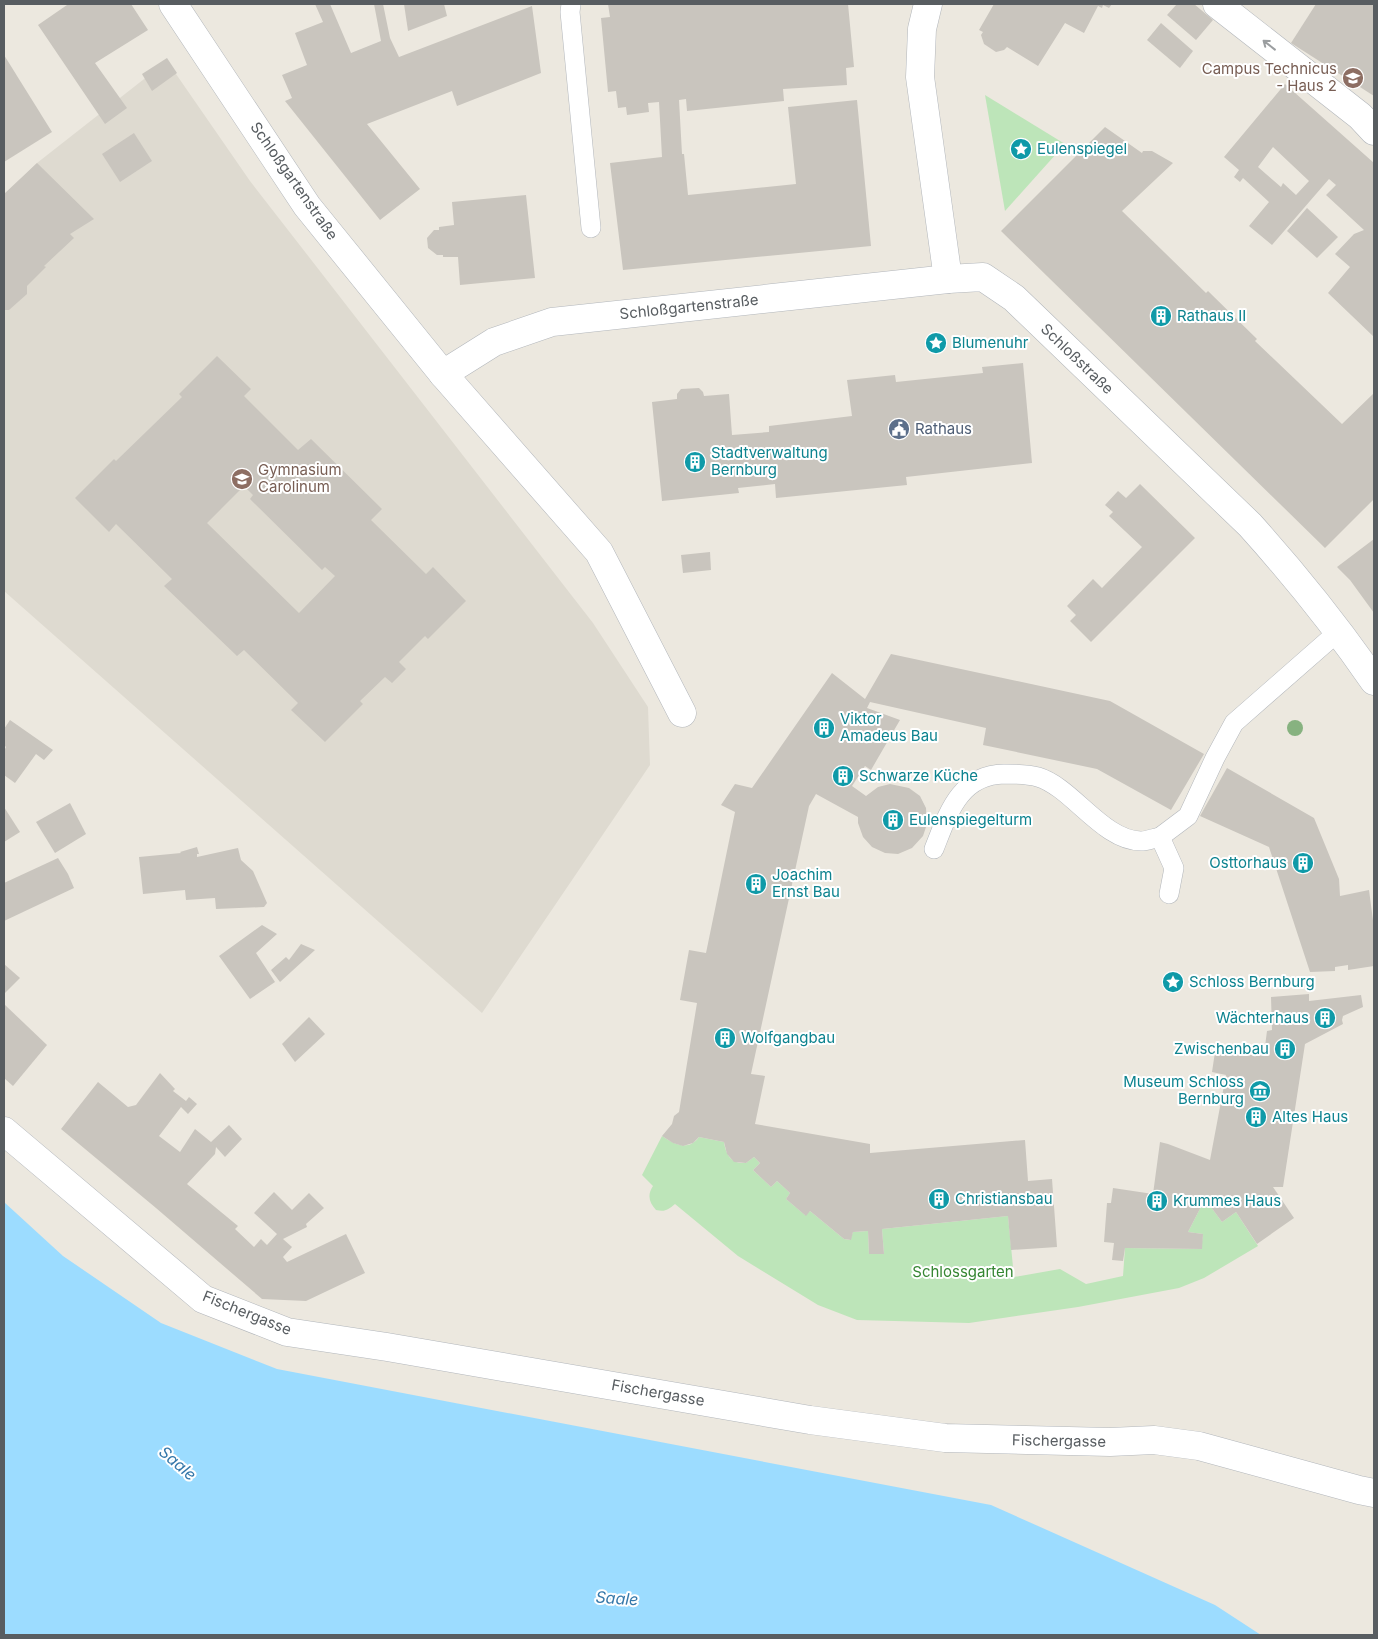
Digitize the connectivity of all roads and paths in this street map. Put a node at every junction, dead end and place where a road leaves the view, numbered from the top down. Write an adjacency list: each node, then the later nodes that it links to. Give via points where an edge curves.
1 (173, 4): 8 (street, Schloßgartenstraße, via 307,206)
2 (571, 4): 6 (lane)
3 (928, 4): 7 (street, via 922,29 920,77)
4 (1217, 4): 5 (street, one-way to 4, via 1360,116)
5 (1374, 131)
6 (591, 228)
7 (948, 280): 8 (street, Schloßgartenstraße, via 552,322 494,342); 9 (street, Schloßstraße, via 983,277 1014,298 1250,525)
8 (443, 374): 11 (street, Schloßgartenstraße, via 599,552)
9 (1339, 631): 10 (street, Schloßstraße); 12 (lane, via 1234,723 1188,816)
10 (1374, 681)
11 (682, 713)
12 (1160, 837): 13 (lane, via 1141,841 1125,837 1110,830 1057,787 1040,778 996,774 981,778 952,804); 14 (lane, via 1174,868)
13 (934, 849)
14 (1170, 894)
15 (4, 1130): 16 (street, Fischergasse, via 203,1299 287,1332 810,1420 945,1438 1154,1440 1199,1446)
16 (1374, 1493)

